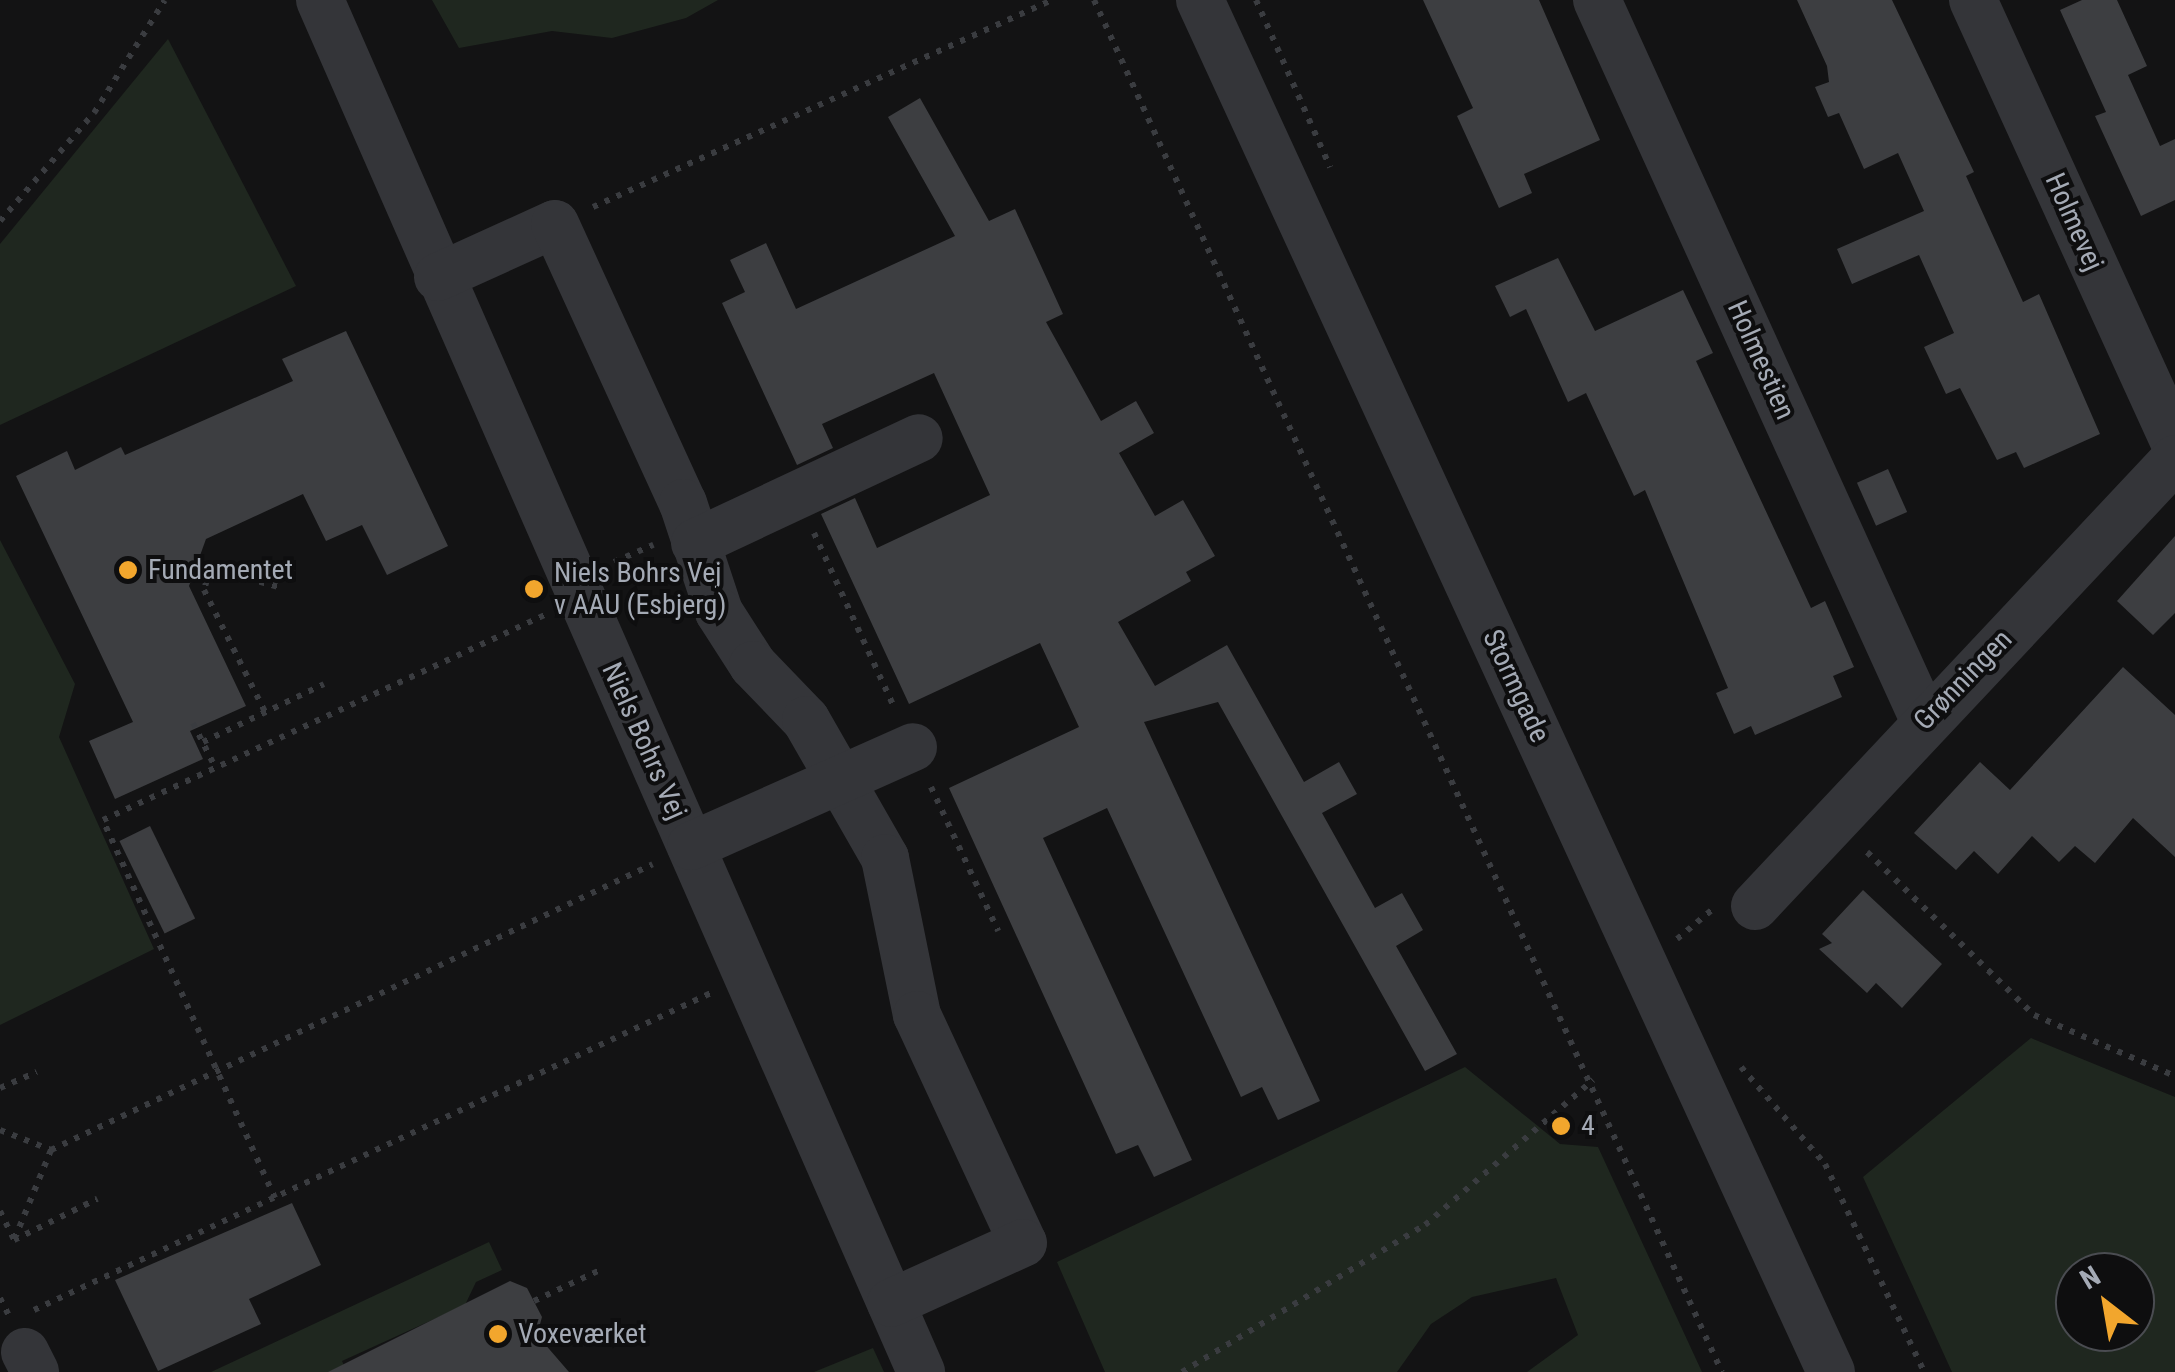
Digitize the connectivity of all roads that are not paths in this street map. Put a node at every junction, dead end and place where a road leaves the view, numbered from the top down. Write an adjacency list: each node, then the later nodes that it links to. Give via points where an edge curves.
1 (320, 0): 5 (street, Niels Bohrs Vej)
2 (1200, 0): 17 (street, Stormgade)
3 (1597, 0): 10 (street, Holmestien)
4 (1973, 0): 7 (street, Holmevej)
5 (438, 277): 9 (street, via 555,224); 13 (street, Niels Bohrs Vej)
6 (919, 438): 9 (street)
7 (2175, 444)
8 (2175, 459): 10 (street, Grønningen)
9 (693, 536): 12 (street, via 718,612 753,666 806,720)
10 (1924, 720): 14 (street, Grønningen)
11 (913, 747): 12 (street)
12 (842, 778): 13 (street); 15 (street, via 885,858 917,1015 1023,1243)
13 (691, 846): 15 (street, Niels Bohrs Vej)
14 (1754, 906)
15 (891, 1304): 16 (street, Niels Bohrs Vej)
16 (921, 1372)
17 (1831, 1372)

